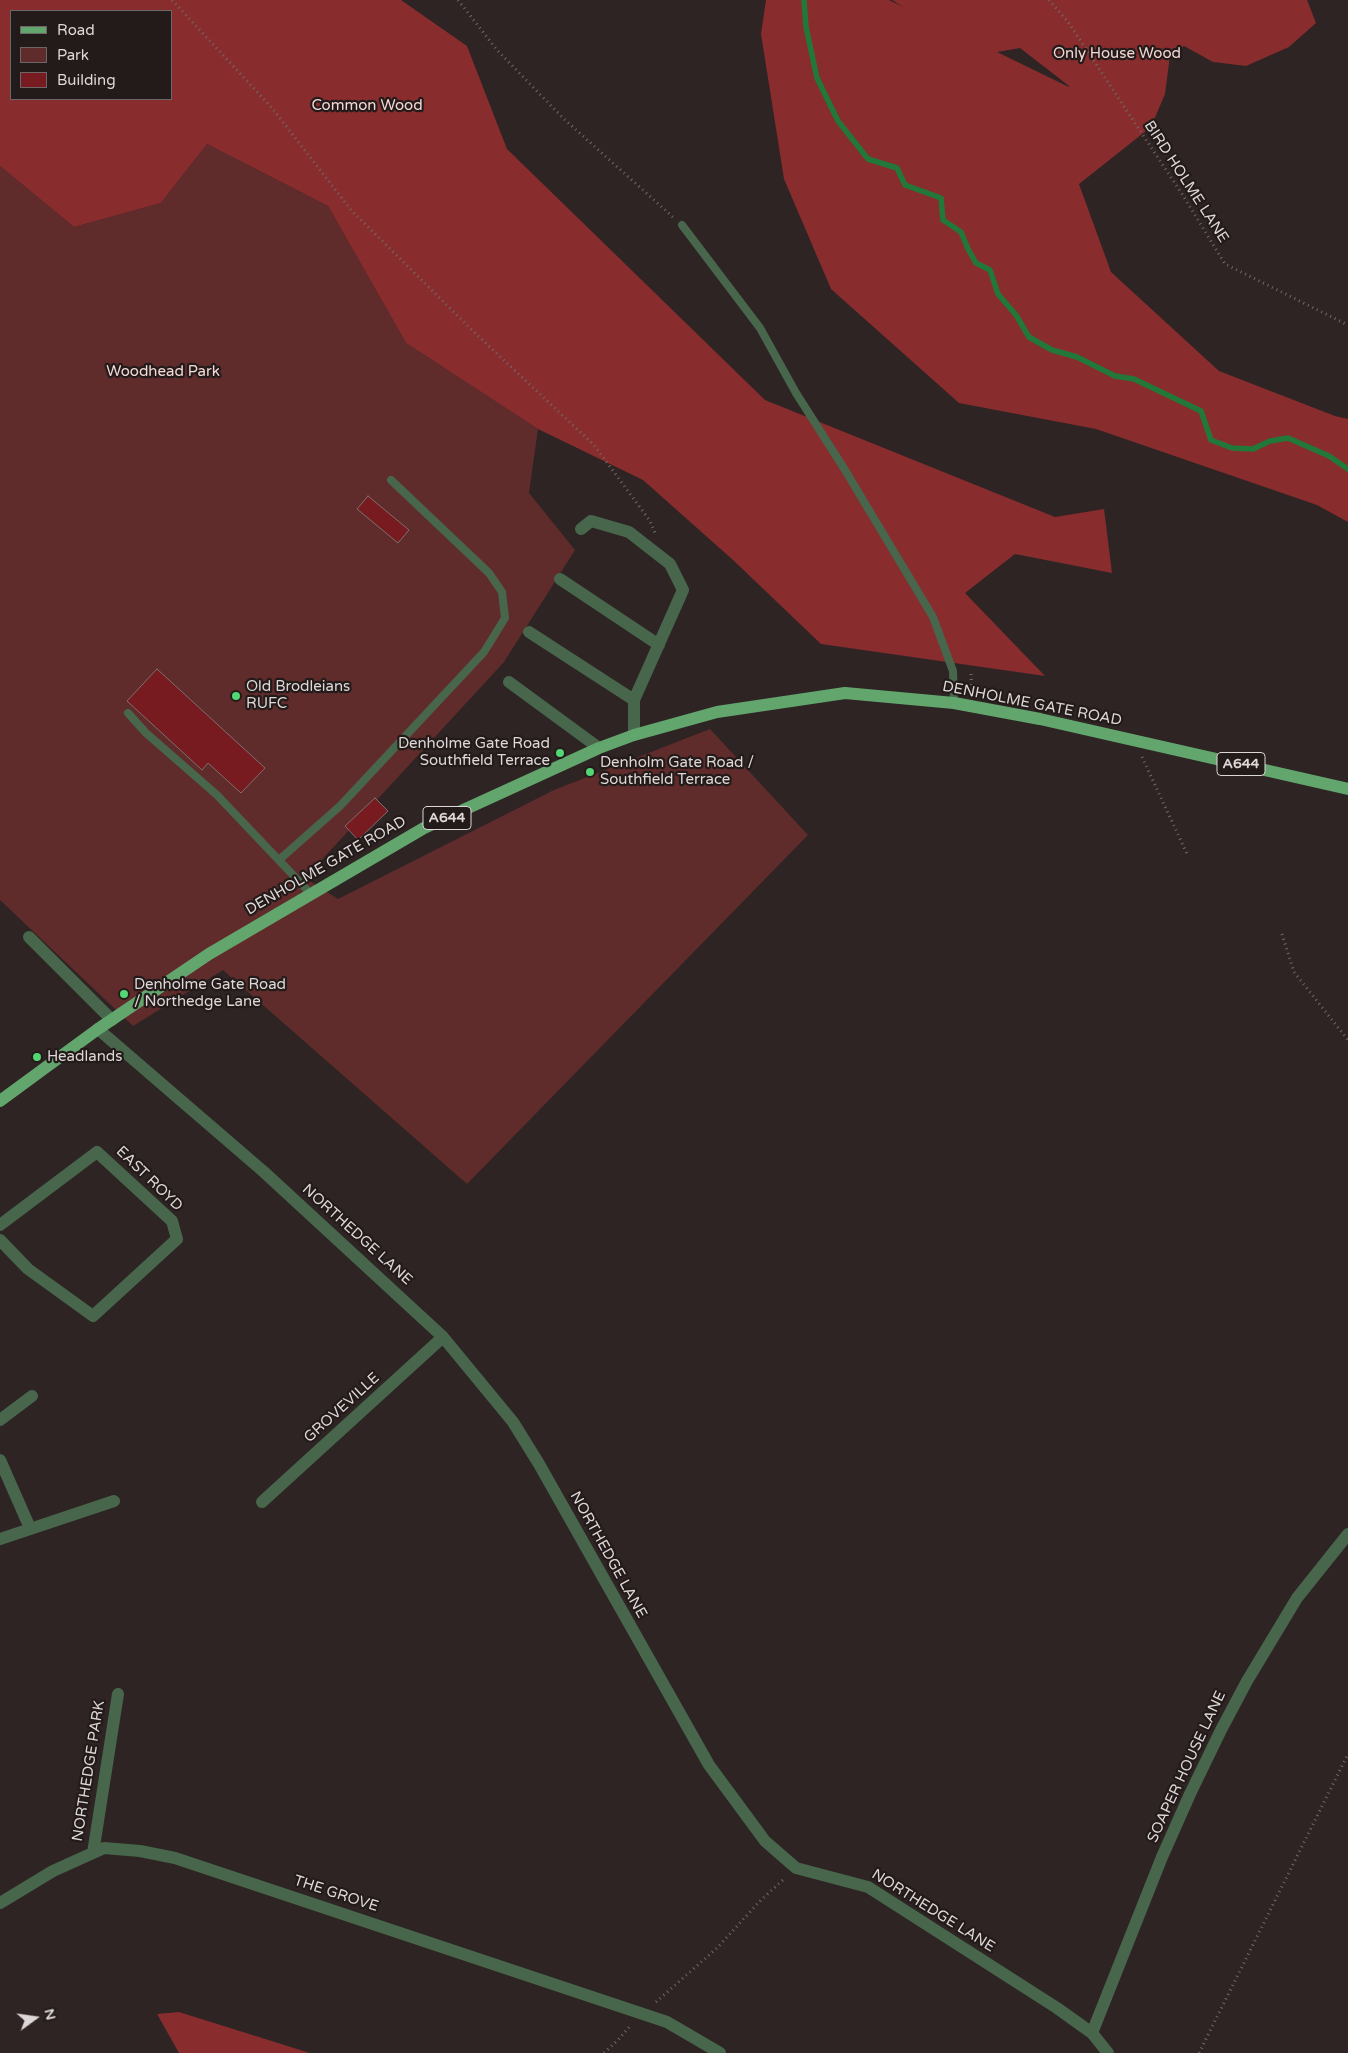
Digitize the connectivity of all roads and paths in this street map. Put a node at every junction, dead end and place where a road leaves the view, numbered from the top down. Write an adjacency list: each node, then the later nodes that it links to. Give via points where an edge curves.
1 (172, 0): 8 (path, via 272,108 351,210 594,445 650,521)
2 (458, 0): 4 (path, via 497,50 564,118)
3 (1049, 0): 5 (path, BIRD HOLME LANE, via 1068,22 1225,264)
4 (682, 225): 14 (lane, via 760,328 933,617 954,671)
5 (1348, 325)
6 (391, 480): 21 (lane, via 489,573 502,592 505,618 478,659 340,806)
7 (580, 529): 11 (street, via 591,521 629,532 670,564 684,590)
8 (658, 538)
9 (560, 579): 11 (street)
10 (529, 632): 13 (street)
11 (659, 645): 13 (street)
12 (509, 682): 18 (street)
13 (634, 700): 16 (street)
14 (954, 703): 16 (main road, DENHOLME GATE ROAD / A644, via 845,693 717,712); 17 (main road, DENHOLME GATE ROAD / A644)
15 (128, 713): 21 (lane, via 146,733 217,795)
16 (634, 735): 18 (main road, DENHOLME GATE ROAD / A644)
17 (1134, 740): 19 (main road, DENHOLME GATE ROAD / A644); 20 (path)
18 (599, 748): 22 (main road, DENHOLME GATE ROAD / A644, via 424,828)
19 (1348, 789)
20 (1188, 856)
21 (279, 860): 22 (lane)
22 (311, 894): 25 (main road, DENHOLME GATE ROAD / A644, via 210,954)
23 (1282, 934): 27 (path, via 1294,972)
24 (29, 937): 25 (street)
25 (112, 1020): 26 (main road, DENHOLME GATE ROAD / A644)
26 (98, 1029): 28 (main road, DENHOLME GATE ROAD / A644); 31 (street, NORTHEDGE LANE, via 264,1172)
27 (1348, 1040)
28 (0, 1102)
29 (0, 1225): 30 (street, EAST ROYD, via 97,1152 172,1221 177,1238 93,1316 28,1269)
30 (0, 1240)
31 (443, 1337): 36 (street, GROVEVILLE); 43 (street, NORTHEDGE LANE, via 513,1422 709,1765 766,1841)
32 (32, 1396): 33 (street)
33 (0, 1420)
34 (0, 1460): 37 (street)
35 (114, 1501): 37 (street)
36 (262, 1502)
37 (30, 1528): 39 (street)
38 (1348, 1534): 46 (street, SOAPER HOUSE LANE, via 1297,1598 1221,1730 1174,1830)
39 (0, 1539)
40 (118, 1694): 42 (street, NORTHEDGE PARK)
41 (1348, 1754): 50 (path)
42 (93, 1853): 44 (street, THE GROVE, via 53,1871); 45 (street, THE GROVE, via 104,1848 175,1858)
43 (796, 1868): 45 (path, via 710,1954); 46 (street, NORTHEDGE LANE, via 868,1887)
44 (0, 1903)
45 (641, 2013): 47 (path); 48 (street, THE GROVE, via 667,2022)
46 (1092, 2033): 49 (street, NORTHEDGE LANE)
47 (604, 2053)
48 (720, 2053)
49 (1108, 2053)
50 (1199, 2053)

